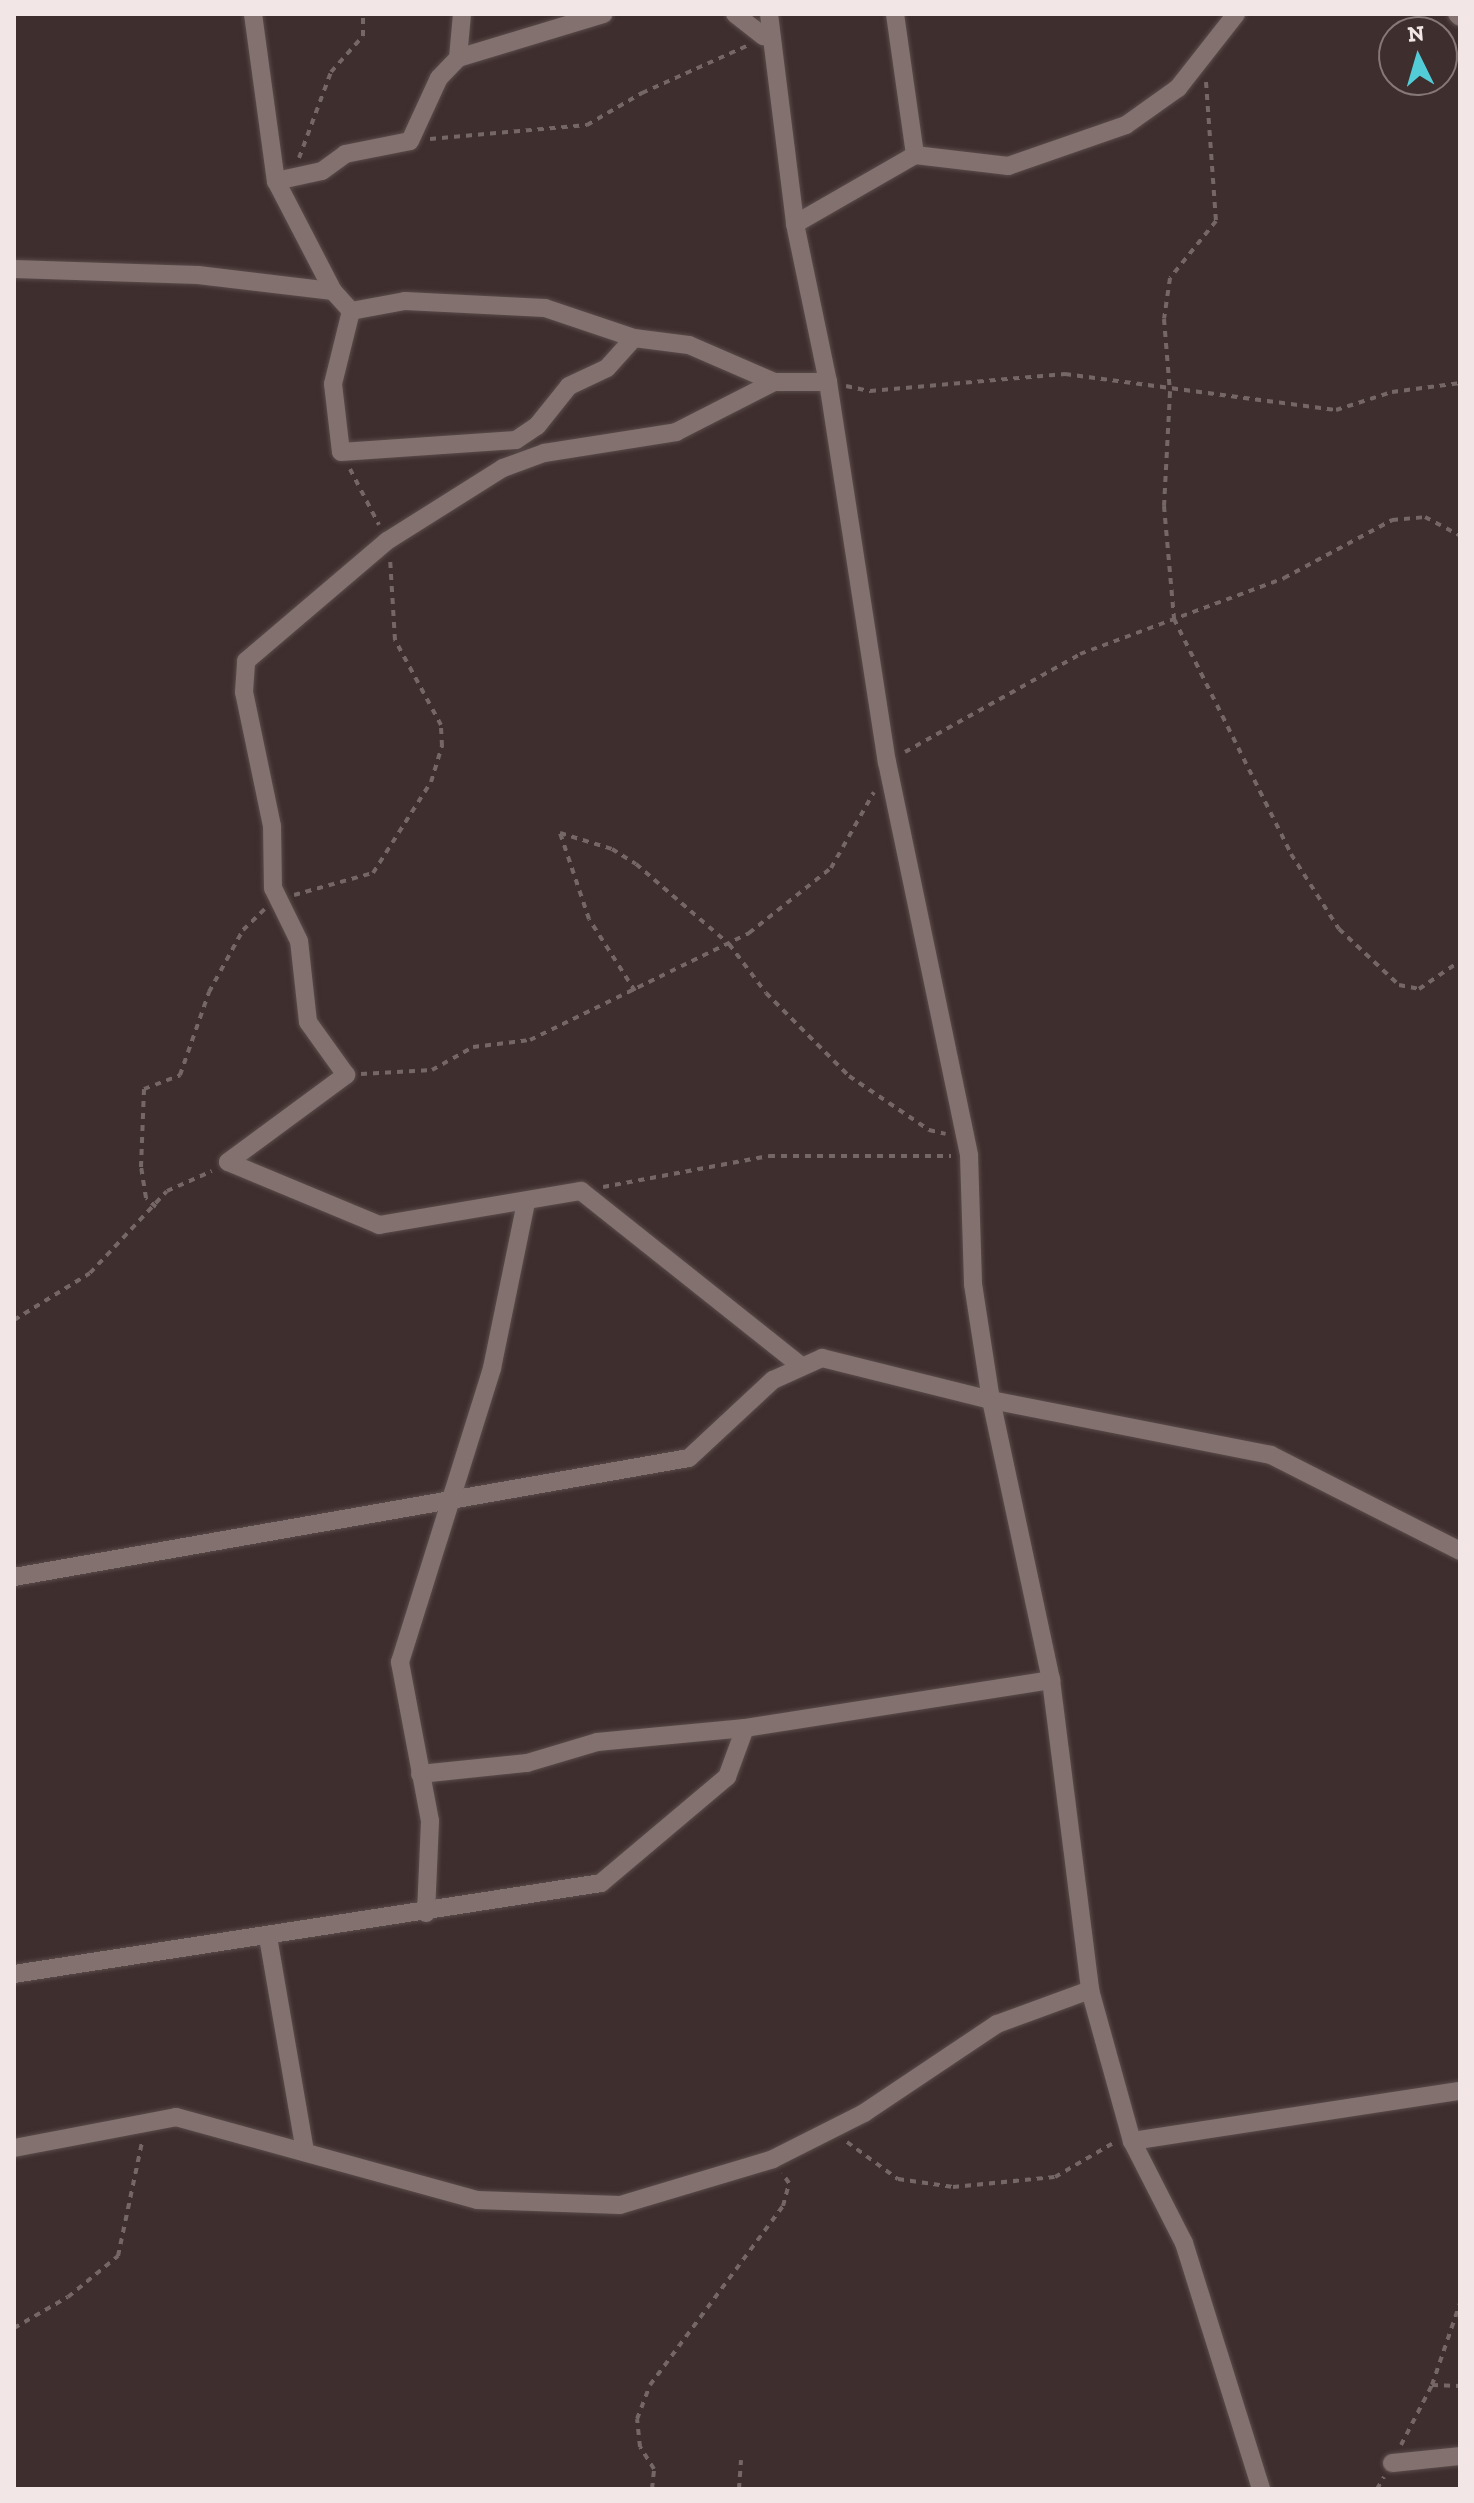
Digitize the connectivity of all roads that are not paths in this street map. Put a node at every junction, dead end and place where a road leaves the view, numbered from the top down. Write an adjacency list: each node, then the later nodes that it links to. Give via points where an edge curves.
1 (253, 14): 11 (street)
2 (462, 14): 9 (street)
3 (604, 14): 9 (street)
4 (735, 14): 8 (street)
5 (769, 14): 12 (street)
6 (895, 14): 10 (street)
7 (1236, 14): 10 (street, via 1178,88 1126,125 1008,166)
8 (763, 36)
9 (458, 58): 11 (street, via 439,78 410,141 345,154 322,171)
10 (915, 155): 12 (street)
11 (282, 179): 14 (street)
12 (795, 224): 18 (street)
13 (14, 269): 14 (street, via 198,275)
14 (333, 291): 15 (street)
15 (351, 311): 16 (street, via 405,301 545,308); 16 (street, via 333,384 341,452 516,440 537,426 569,386 607,368)
16 (634, 338): 17 (street, via 689,345)
17 (774, 382): 18 (street); 19 (street, via 676,432 544,453 503,468 387,541 246,661 244,692 272,826 276,900 299,941 308,1022 346,1075 228,1162 379,1225)
18 (828, 382): 21 (street, via 887,762 969,1155 973,1284)
19 (526, 1202): 20 (street, via 581,1191); 22 (street, via 504,1324)
20 (800, 1365): 21 (street, via 835,1359); 22 (street, via 773,1380 689,1458)
21 (991, 1400): 23 (street, via 1271,1455); 25 (street)
22 (453, 1500): 24 (street); 27 (street, via 400,1662)
23 (1460, 1551)
24 (14, 1577)
25 (1051, 1680): 26 (street); 31 (street)
26 (745, 1728): 27 (street, via 597,1742 527,1763); 28 (street, via 727,1777 601,1883)
27 (420, 1774): 28 (street, via 431,1840)
28 (426, 1913): 29 (street)
29 (268, 1937): 30 (street); 35 (street)
30 (14, 1974)
31 (1090, 1990): 33 (street); 35 (street, via 997,2024 833,2131 773,2159 640,2201 569,2207 477,2200)
32 (1460, 2091): 33 (street)
33 (1132, 2141): 38 (street, via 1184,2243)
34 (14, 2148): 35 (street, via 82,2139 146,2121 212,2123)
35 (305, 2152)
36 (1460, 2456): 37 (street)
37 (1392, 2463)
38 (1261, 2489)

